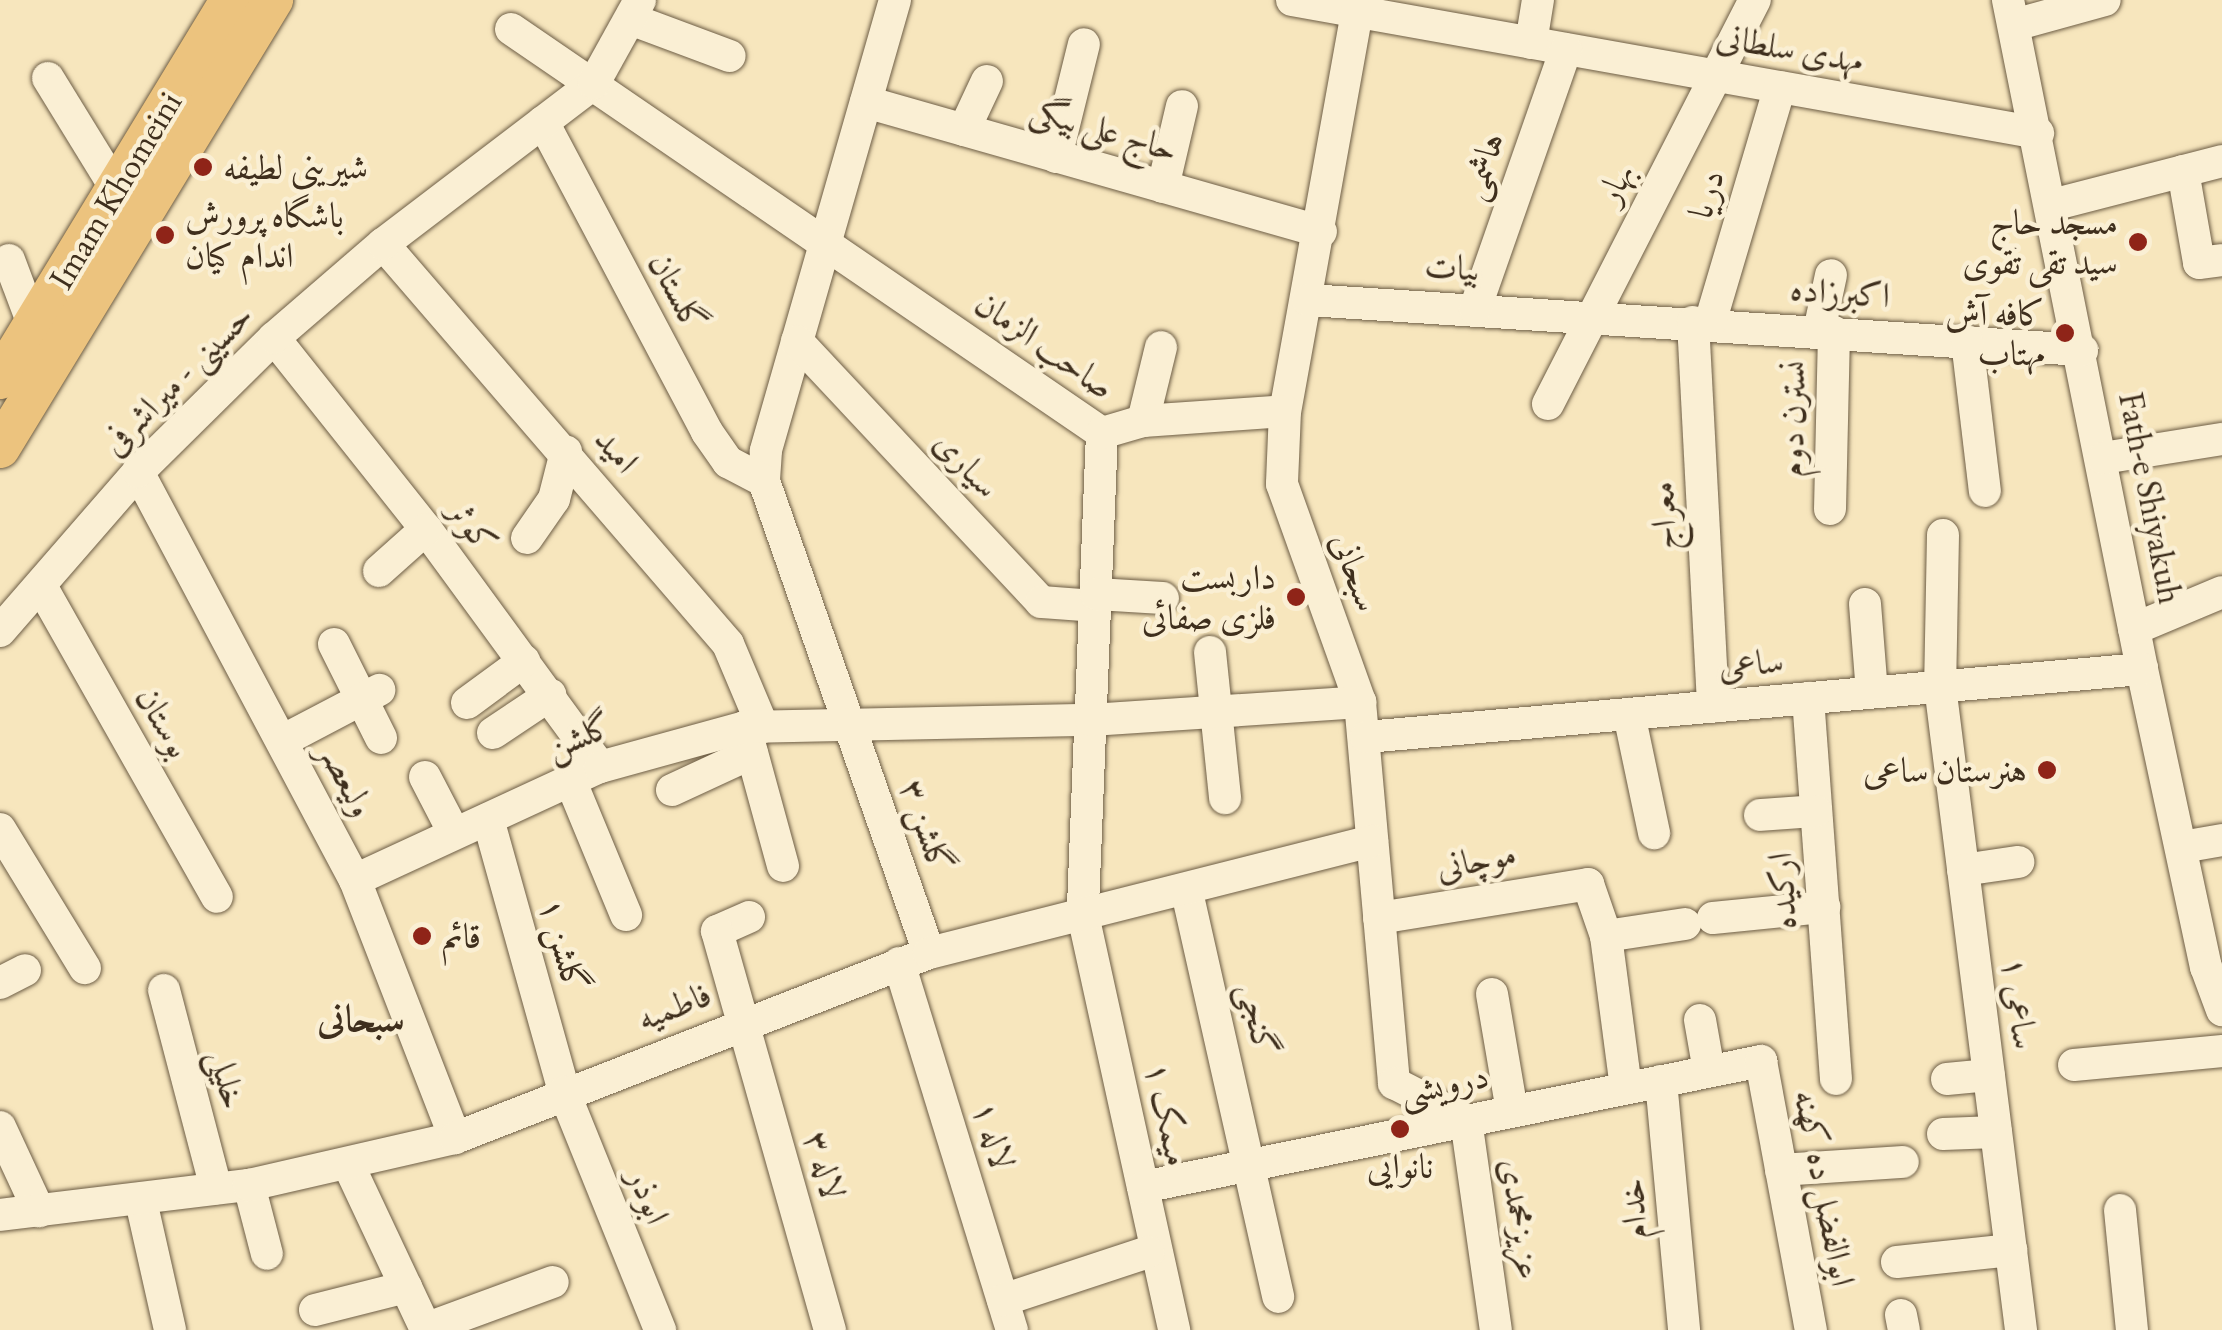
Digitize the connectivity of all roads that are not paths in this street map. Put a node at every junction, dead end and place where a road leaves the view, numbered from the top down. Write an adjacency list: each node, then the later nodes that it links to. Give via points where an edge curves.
1 (230, 0): 31 (main road, Imam Khomeini)
2 (272, 0): 31 (main road, Imam Khomeini)
3 (895, 0): 21 (street)
4 (1292, 0): 9 (street, مهدی سلطانی)
5 (1538, 0): 12 (street)
6 (1756, 0): 16 (street, بهار)
7 (2104, 0): 10 (street)
8 (636, 10): 15 (street); 19 (street, حسینی - میراشرفی)
9 (1356, 12): 12 (street, مهدی سلطانی); 32 (street, سبحانی)
10 (2011, 13): 25 (street, Fath-e Shiyakuh)
11 (511, 29): 19 (street, صاحب الزمان)
12 (1531, 43): 14 (street, مهدی سلطانی)
13 (1084, 44): 26 (street)
14 (1566, 49): 16 (street, مهدی سلطانی); 39 (street, هاشمی)
15 (730, 56)
16 (1715, 76): 20 (street, مهدی سلطانی); 40 (street, بهار)
17 (48, 78): 31 (street)
18 (987, 81): 24 (street)
19 (594, 83): 23 (street, حسینی - میراشرفی); 33 (street, صاحب الزمان)
20 (1780, 88): 25 (street, مهدی سلطانی); 41 (street, دریا)
21 (866, 102): 24 (street, حاج علی بیگی); 33 (street)
22 (1182, 106): 29 (street)
23 (542, 122): 34 (street, حسینی - میراشرفی); 59 (street, گلستان, via 707,432 728,462)
24 (964, 130): 26 (street, حاج علی بیگی)
25 (2038, 133): 30 (street, Fath-e Shiyakuh)
26 (1056, 157): 29 (street, حاج علی بیگی)
27 (2222, 161): 28 (street)
28 (2183, 171): 30 (street); 36 (street, via 2200,264)
29 (1163, 187): 32 (street, حاج علی بیگی)
30 (2052, 205): 48 (street, Fath-e Shiyakuh)
31 (126, 206): 42 (main road, Imam Khomeini); 55 (main road, Imam Khomeini)
32 (1321, 232): 38 (street, سبحانی)
33 (825, 242): 45 (street); 53 (street, صاحب الزمان)
34 (383, 244): 44 (street, حسینی - میراشرفی); 56 (street, امید)
35 (9, 260): 42 (street)
36 (2222, 260)
37 (1831, 275): 43 (street, نسترن دوم)
38 (1308, 300): 39 (street, بیات); 51 (street, سبحانی)
39 (1475, 308): 40 (street, بیات)
40 (1593, 315): 41 (street, اکبرزاده); 50 (street, بهار)
41 (1701, 322): 43 (street, اکبرزاده); 84 (street, معراج)
42 (33, 324): 49 (main road, Imam Khomeini)
43 (1826, 332): 46 (street, اکبرزاده); 61 (street, نسترن دوم)
44 (274, 338): 58 (street, حسینی - میراشرفی); 62 (street, کوثر)
45 (796, 341): 59 (street); 69 (street, سیاری, via 1041,602)
46 (1967, 342): 48 (street, اکبرزاده); 60 (street)
47 (1160, 348): 52 (street)
48 (2082, 350): 57 (street, Fath-e Shiyakuh)
49 (0, 379)
50 (1548, 404)
51 (1285, 411): 52 (street); 82 (street, سبحانی, via 1282,484)
52 (1143, 421): 53 (street)
53 (1102, 432): 69 (street, صاحب الزمان)
54 (2222, 438): 57 (street)
55 (0, 448)
56 (566, 452): 64 (street, via 554,498); 90 (street, امید, via 728,644)
57 (2103, 458): 71 (street, Fath-e Shiyakuh)
58 (138, 472): 66 (street, حسینی - میراشرفی); 93 (street, ولیعصر)
59 (764, 481): 88 (street)
60 (1985, 492)
61 (1830, 509)
62 (426, 529): 65 (street); 75 (street, کوثر)
63 (1942, 535): 77 (street, ساعی ۱)
64 (527, 538)
65 (379, 571)
66 (41, 586): 72 (street, حسینی - میراشرفی); 112 (street, بوستان)
67 (2222, 592): 71 (street)
68 (1163, 598): 69 (street, سیاری)
69 (1096, 600): 87 (street, صاحب الزمان)
70 (1865, 604): 78 (street)
71 (2134, 629): 76 (street, Fath-e Shiyakuh)
72 (0, 630)
73 (334, 644): 79 (street)
74 (1210, 652): 85 (street)
75 (524, 660): 80 (street, کوثر); 83 (street)
76 (2142, 669): 77 (street, ساعی); 106 (street, Fath-e Shiyakuh)
77 (1940, 686): 78 (street, ساعی); 109 (street, ساعی ۱)
78 (1872, 692): 81 (street, ساعی)
79 (370, 695): 92 (street); 93 (street)
80 (550, 696): 89 (street); 94 (street, کوثر)
81 (1808, 698): 84 (street, ساعی); 98 (street, ارکیده)
82 (1360, 702): 85 (street, گلشن); 91 (street, سبحانی)
83 (466, 703)
84 (1713, 706): 86 (street, ساعی)
85 (1216, 712): 87 (street, گلشن); 97 (street)
86 (1628, 714): 91 (street, ساعی); 102 (street)
87 (1091, 720): 88 (street, گلشن); 114 (street, صاحب الزمان)
88 (849, 725): 90 (street, گلشن); 119 (street, گلشن ۳)
89 (493, 732)
90 (753, 735): 94 (street, گلشن); 96 (street); 108 (street, امید)
91 (1366, 736): 105 (street, سبحانی)
92 (381, 738)
93 (282, 741): 110 (street, ولیعصر)
94 (586, 774): 100 (street, گلشن); 115 (street, کوثر)
95 (425, 776): 103 (street)
96 (672, 790)
97 (1226, 798)
98 (1816, 812): 99 (street); 113 (street, ارکیده)
99 (1760, 815)
100 (488, 819): 103 (street, گلشن); 136 (street, گلشن ۱)
101 (0, 829): 121 (street)
102 (1654, 833)
103 (454, 834): 110 (street, گلشن)
104 (2222, 840): 106 (street)
105 (1372, 841): 111 (street, فاطمیه); 117 (street, سبحانی)
106 (2182, 847): 120 (street, Fath-e Shiyakuh)
107 (2018, 862): 109 (street)
108 (783, 866)
109 (1963, 870): 131 (street, ساعی ۱)
110 (355, 880): 142 (street, ولیعصر)
111 (1188, 892): 114 (street, فاطمیه); 145 (street, گنجی)
112 (217, 897)
113 (1824, 907): 118 (street); 132 (street, ارکیده)
114 (1084, 915): 119 (street, فاطمیه); 148 (street, میمک ۱)
115 (626, 916)
116 (749, 916): 126 (street, لاله ۳, via 717,931)
117 (1380, 918): 118 (street, موچانی, via 1588,884); 138 (street, سبحانی, via 1394,1083)
118 (1606, 936): 135 (street)
119 (914, 958): 126 (street, فاطمیه); 161 (street, لاله ۱)
120 (2214, 966): 124 (street, Fath-e Shiyakuh)
121 (86, 968)
122 (164, 990): 147 (street, خلیلی)
123 (1492, 994): 137 (street)
124 (2222, 1010)
125 (1700, 1020): 130 (street)
126 (744, 1022): 136 (street, فاطمیه); 165 (street, لاله ۳)
127 (2222, 1051): 129 (street)
128 (1761, 1061): 130 (street, درویشی); 146 (street, ابوالفضل ده کهنه)
129 (2074, 1065)
130 (1709, 1071): 134 (street, درویشی)
131 (1989, 1075): 133 (street); 140 (street, ساعی ۱)
132 (1836, 1079)
133 (1946, 1079)
134 (1662, 1081): 135 (street, درویشی); 168 (street, خدام)
135 (1626, 1088): 137 (street, درویشی)
136 (564, 1092): 142 (street, فاطمیه); 164 (street, ابوذر)
137 (1512, 1111): 138 (street, درویشی)
138 (1466, 1120): 145 (street, درویشی); 167 (street, عزیزمحمدی)
139 (0, 1128): 151 (street)
140 (1996, 1132): 141 (street); 153 (street, ساعی ۱)
141 (1943, 1134)
142 (455, 1138): 144 (street, فاطمیه)
143 (1902, 1162): 146 (street)
144 (349, 1166): 147 (street, فاطمیه); 158 (street)
145 (1253, 1166): 148 (street, درویشی); 159 (street, گنجی)
146 (1781, 1170): 169 (street, ابوالفضل ده کهنه)
147 (232, 1186): 149 (street, فاطمیه); 155 (street, خلیلی)
148 (1143, 1186): 166 (street, میمک ۱)
149 (142, 1201): 151 (street, فاطمیه); 162 (street)
150 (2120, 1210): 171 (street)
151 (39, 1211): 152 (street, فاطمیه)
152 (0, 1215)
153 (2011, 1250): 156 (street); 170 (street, ساعی ۱)
154 (1148, 1252): 161 (street)
155 (267, 1254)
156 (1897, 1262)
157 (553, 1282): 163 (street)
158 (406, 1287): 160 (street); 163 (street)
159 (1278, 1298)
160 (316, 1310)
161 (1007, 1315)
162 (170, 1330)
163 (426, 1330)
164 (660, 1330)
165 (830, 1330)
166 (1174, 1330)
167 (1496, 1330)
168 (1684, 1330)
169 (1811, 1330)
170 (2021, 1330)
171 (2132, 1330)

